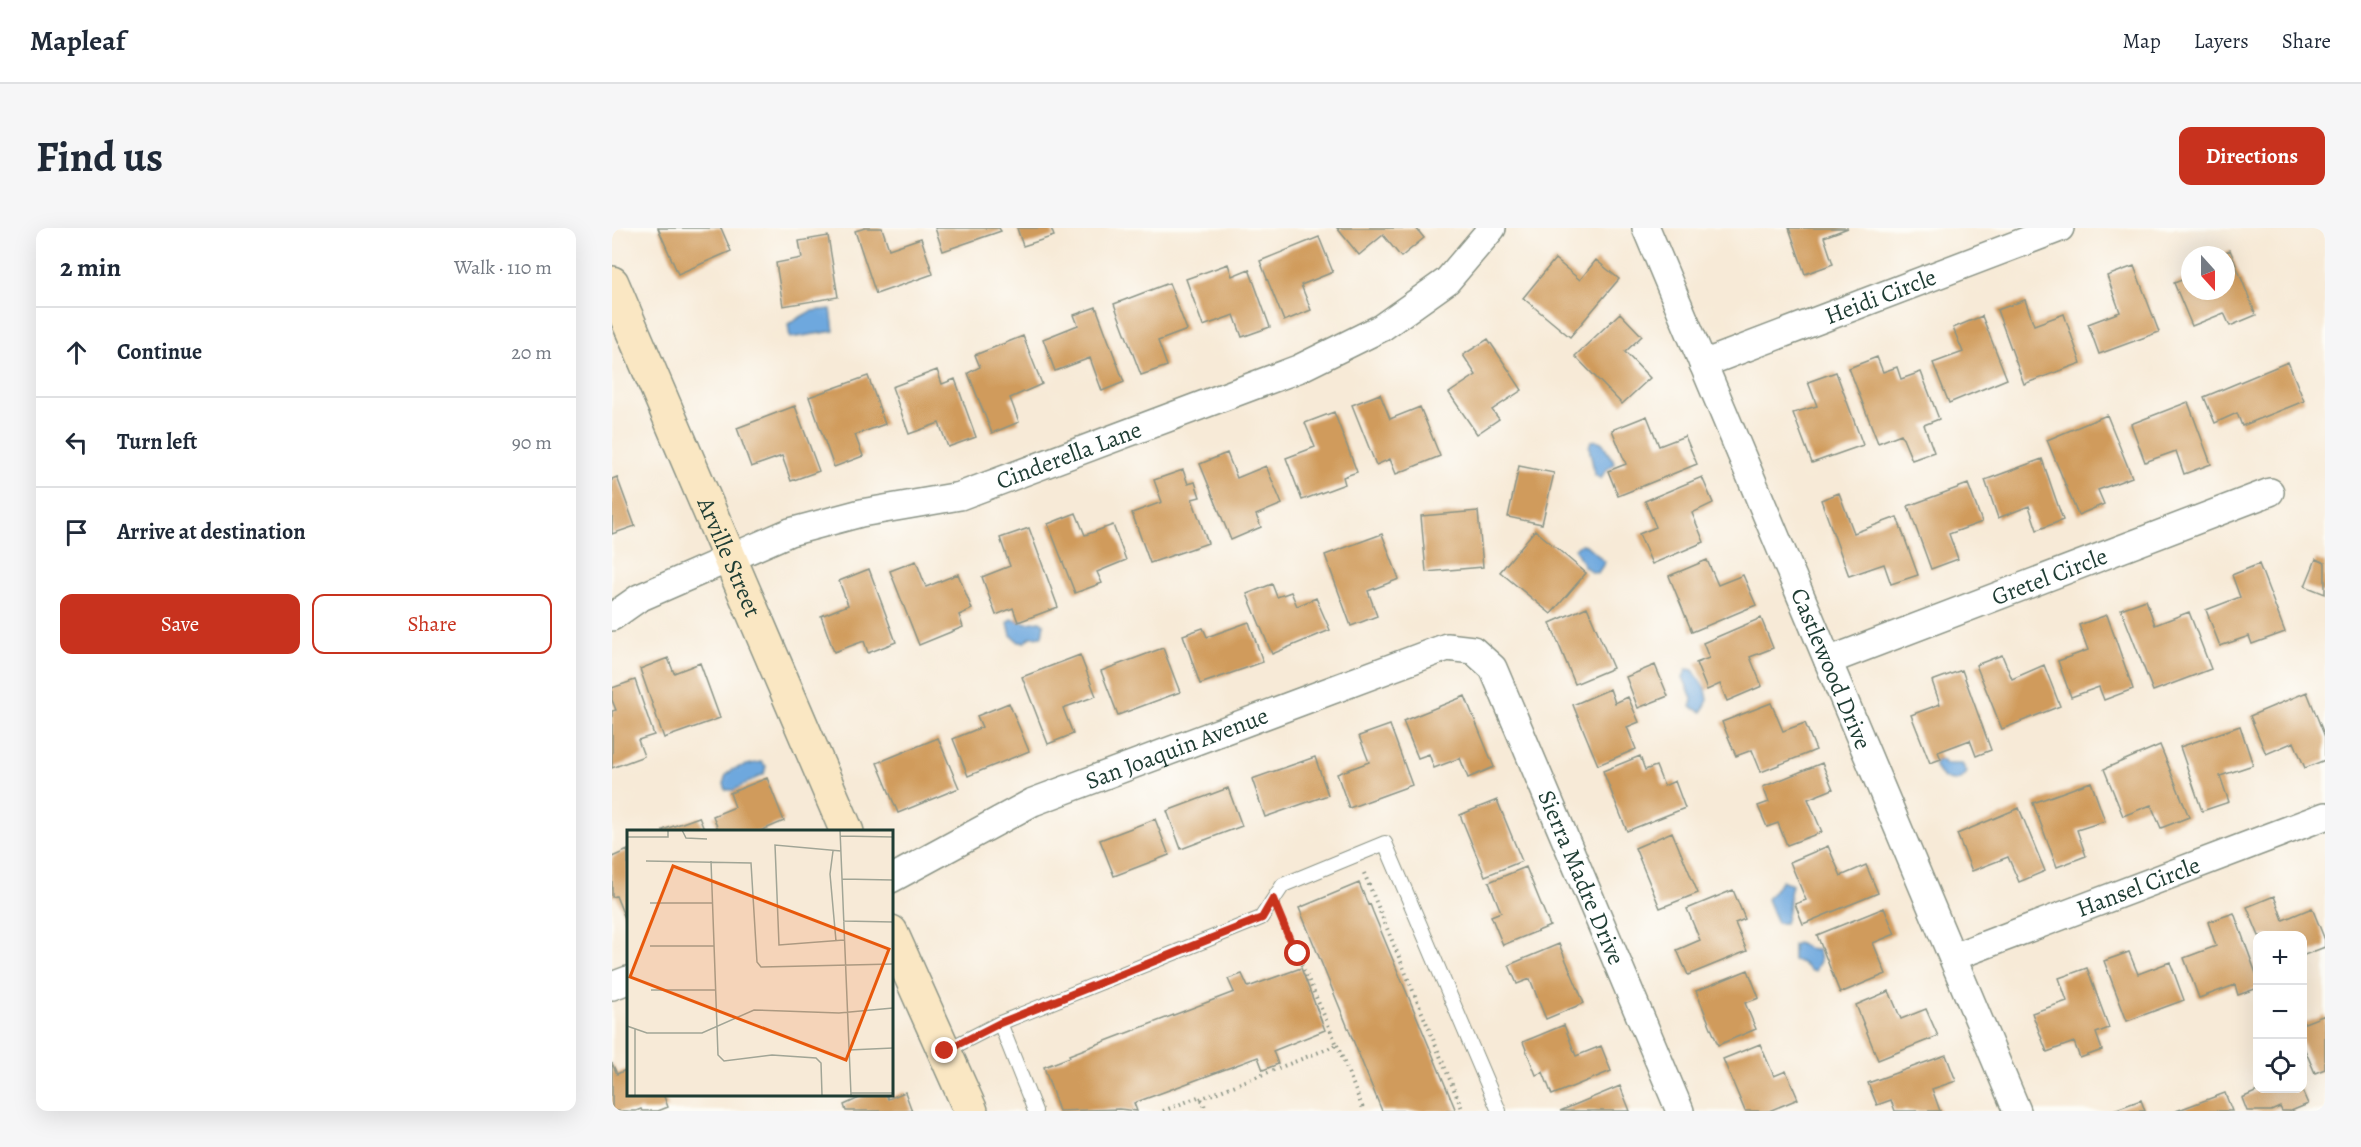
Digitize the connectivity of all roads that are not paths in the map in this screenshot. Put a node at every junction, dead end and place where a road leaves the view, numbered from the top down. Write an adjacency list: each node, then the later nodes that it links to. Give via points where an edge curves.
1 (1492, 228): 7 (street, Cinderella Lane, via 1447,281 1381,328 1298,369 960,496 861,513 800,529)
2 (1646, 228): 5 (street, Castlewood Drive)
3 (2060, 228): 5 (street, Heidi Circle)
4 (615, 297): 7 (main road, Arville Street)
5 (1703, 364): 10 (street, Castlewood Drive)
6 (2270, 492): 10 (street, Gretel Circle)
7 (729, 559): 8 (street, Cinderella Lane, via 639,598); 12 (main road, Arville Street)
8 (612, 616)
9 (1473, 650): 13 (street, San Joaquin Avenue, via 1447,647 1033,802); 23 (street, Sierra Madre Drive, via 1493,668)
10 (1828, 661): 15 (street, Castlewood Drive)
11 (2325, 816): 15 (street, Hansel Circle)
12 (846, 830)
13 (892, 878)
14 (892, 934): 19 (main road)
15 (1953, 957): 24 (street, Castlewood Drive)
16 (627, 980): 17 (street)
17 (612, 986)
18 (1000, 1023): 19 (lane); 21 (lane); 22 (lane, via 1262,918 1283,885 1385,843)
19 (945, 1051): 20 (main road)
20 (971, 1111)
21 (1035, 1111)
22 (1500, 1111)
23 (1680, 1111)
24 (2018, 1111)

